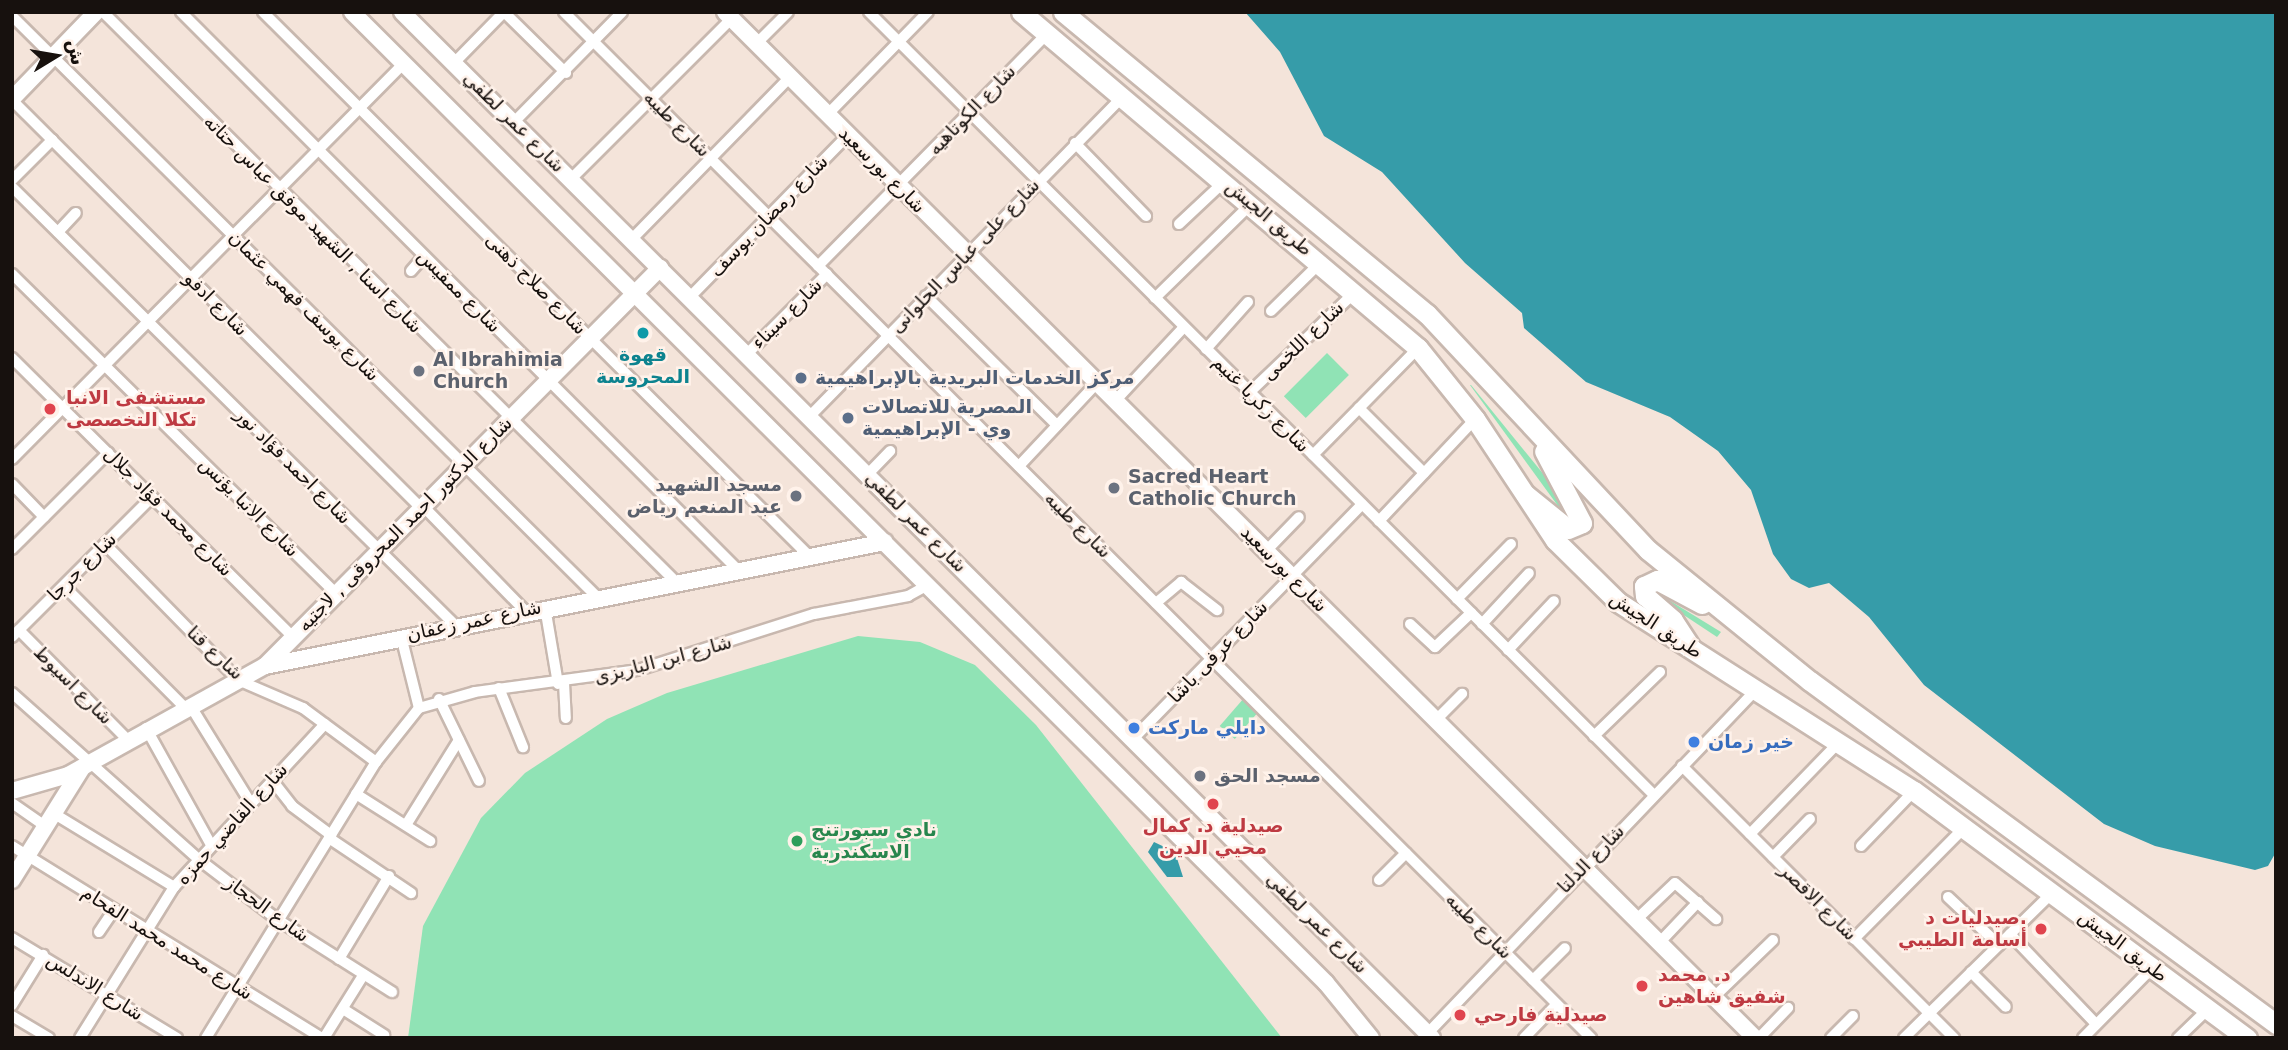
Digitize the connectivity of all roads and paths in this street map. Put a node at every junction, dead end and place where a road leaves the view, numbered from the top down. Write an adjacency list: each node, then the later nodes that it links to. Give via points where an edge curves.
1 (96, 12): 21 (street)
2 (103, 12): 44 (street, شارع اسنا , الشهيد موفق عباس حتاته)
3 (181, 12): 36 (street, شارع ممفيس)
4 (263, 12): 29 (street, شارع صلاح ذهنى)
5 (352, 12): 22 (street, شارع عمر لطفي)
6 (402, 12): 23 (street, شارع عمر لطفي)
7 (504, 12): 23 (street); 24 (street)
8 (564, 12): 18 (street, شارع طيبه)
9 (622, 12): 18 (street)
10 (788, 12): 20 (street)
11 (869, 12): 19 (street, شارع زكريا غنيم)
12 (928, 12): 19 (street)
13 (1021, 12): 17 (highway, طريق الجيش)
14 (1063, 12): 87 (highway, طريق الجيش, via 1427,314)
15 (12, 16): 21 (street, شارع يوسف فهمي عثمان)
16 (728, 16): 20 (street, شارع بورسعيد); 27 (street)
17 (1047, 34): 26 (highway, طريق الجيش); 30 (street, شارع الكوتاهيه)
18 (593, 41): 24 (street); 27 (street, شارع طيبه)
19 (899, 42): 30 (street, شارع زكريا غنيم); 31 (street)
20 (756, 44): 25 (street, شارع بورسعيد)
21 (53, 56): 28 (street); 51 (street, شارع يوسف فهمي عثمان)
22 (404, 63): 29 (street); 62 (street, شارع عمر لطفي)
23 (454, 64): 32 (street, شارع عمر لطفي)
24 (566, 73): 32 (street)
25 (790, 77): 31 (street, شارع بورسعيد); 37 (street)
26 (1122, 97): 35 (street, شارع على عباس الحلوانى); 41 (highway, طريق الجيش)
27 (651, 99): 37 (street, شارع طيبه); 39 (street)
28 (12, 100): 34 (street, شارع ادفو)
29 (359, 108): 36 (street); 71 (street, شارع صلاح ذهنى)
30 (970, 113): 40 (street, شارع زكريا غنيم); 42 (street, شارع الكوتاهيه)
31 (828, 115): 33 (street, شارع بورسعيد)
32 (514, 122): 39 (street, شارع عمر لطفي)
33 (848, 135): 42 (street, شارع بورسعيد); 47 (street, شارع رمضان يوسف)
34 (52, 140): 38 (street); 60 (street, شارع ادفو)
35 (1075, 144): 40 (street, شارع على عباس الحلوانى); 48 (street)
36 (318, 150): 44 (street); 54 (street, شارع ممفيس)
37 (711, 158): 47 (street, شارع طيبه); 52 (street)
38 (12, 180)
39 (571, 180): 52 (street, شارع عمر لطفي)
40 (1038, 181): 53 (street, شارع على عباس الحلوانى); 65 (street, شارع زكريا غنيم)
41 (1225, 181): 45 (highway, طريق الجيش); 49 (street)
42 (898, 186): 53 (street, شارع بورسعيد); 57 (street, شارع الكوتاهيه)
43 (12, 187): 50 (street, شارع احمد فؤاد نور)
44 (278, 191): 51 (street); 84 (street, شارع اسنا , الشهيد موفق عباس حتاته)
45 (1252, 204): 55 (highway, طريق الجيش); 65 (street)
46 (76, 213): 50 (street)
47 (769, 216): 57 (street, شارع طيبه); 64 (street, شارع رمضان يوسف)
48 (1146, 216)
49 (1179, 224)
50 (58, 232): 68 (street, شارع احمد فؤاد نور)
51 (233, 236): 60 (street); 92 (street, شارع يوسف فهمي عثمان)
52 (632, 239): 56 (street, شارع عمر لطفي)
53 (967, 254): 63 (street, شارع على عباس الحلوانى); 78 (street, شارع بورسعيد)
54 (424, 256): 58 (street); 77 (street, شارع ممفيس)
55 (1322, 261): 61 (highway, طريق الجيش); 67 (street)
56 (660, 268): 62 (street, شارع الدكتور احمد المحروقى , لاجتيه); 64 (street, شارع عمر لطفي)
57 (823, 270): 70 (street, شارع طيبه); 74 (street, شارع سيناء)
58 (411, 271)
59 (12, 274): 76 (street, شارع الانبا يؤنس)
60 (191, 279): 68 (street); 100 (street, شارع ادفو)
61 (1357, 290): 72 (highway, طريق الجيش); 79 (street, شارع اللخمى)
62 (634, 293): 71 (street, شارع الدكتور احمد المحروقى , لاجتيه); 103 (street, شارع عمر لطفي)
63 (926, 296): 70 (street, شارع على عباس الحلوانى); 86 (street)
64 (690, 297): 74 (street, شارع عمر لطفي)
65 (1155, 298): 69 (street, شارع زكريا غنيم)
66 (1248, 302): 73 (street)
67 (1271, 311)
68 (148, 322): 76 (street); 110 (street, شارع احمد فؤاد نور)
69 (1184, 327): 73 (street, شارع زكريا غنيم); 80 (street)
70 (888, 335): 83 (street, شارع على عباس الحلوانى); 93 (street, شارع طيبه)
71 (590, 338): 77 (street, شارع الدكتور احمد المحروقى , لاجتيه); 112 (street, شارع صلاح ذهنى)
72 (1418, 348): 82 (street); 85 (highway, طريق الجيش)
73 (1206, 349): 79 (street, شارع زكريا غنيم)
74 (747, 354): 83 (street, شارع عمر لطفي)
75 (12, 358): 81 (street, شارع محمد فؤاد جلال)
76 (105, 365): 81 (street); 119 (street, شارع الانبا يؤنس)
77 (548, 380): 84 (street, شارع الدكتور احمد المحروقى , لاجتيه); 113 (street, شارع ممفيس)
78 (1097, 383): 80 (street, شارع بورسعيد); 86 (street)
79 (1250, 392): 91 (street, شارع زكريا غنيم)
80 (1115, 401): 111 (street, شارع بورسعيد)
81 (63, 408): 89 (street, شارع محمد فؤاد جلال); 90 (street)
82 (1359, 408): 91 (street); 94 (street)
83 (810, 416): 95 (street, شارع عمر لطفي)
84 (509, 418): 92 (street, شارع الدكتور احمد المحروقى , لاجتيه); 116 (street, شارع اسنا , الشهيد موفق عباس حتاته)
85 (1475, 419): 94 (street); 97 (highway, طريق الجيش)
86 (1057, 425): 93 (street)
87 (1542, 440): 97 (highway, via 1548,464 1582,523 1568,529); 128 (highway, طريق الجيش, via 1619,524)
88 (890, 450): 95 (street)
89 (108, 453): 98 (street, شارع محمد فؤاد جلال); 101 (street)
90 (14, 455)
91 (1313, 455): 99 (street, شارع زكريا غنيم)
92 (463, 464): 100 (street, شارع الدكتور احمد المحروقى , لاجتيه); 120 (street, شارع يوسف فهمي عثمان)
93 (1019, 466): 123 (street, شارع طيبه)
94 (1424, 473): 104 (street)
95 (868, 474): 155 (street, شارع عمر لطفي)
96 (12, 484): 101 (street)
97 (1521, 492): 136 (highway, طريق الجيش, via 1595,583)
98 (152, 497): 106 (street, شارع جرجا); 134 (street, شارع محمد فؤاد جلال)
99 (1362, 504): 104 (street, شارع زكريا غنيم); 115 (street, شارع عرفى باشا)
100 (421, 506): 110 (street, شارع الدكتور احمد المحروقى , لاجتيه); 126 (street, شارع ادفو)
101 (44, 517): 109 (street)
102 (1299, 517): 111 (street)
103 (861, 518): 105 (street, شارع عمر لطفي); 108 (street)
104 (1379, 521): 121 (street, شارع زكريا غنيم)
105 (885, 542): 108 (street, شارع عمر زعفان); 117 (street, شارع عمر لطفي)
106 (105, 544): 118 (street, شارع جرجا); 140 (street, شارع قنا)
107 (1511, 544): 121 (street)
108 (854, 547): 112 (street, شارع عمر زعفان)
109 (12, 549)
110 (377, 550): 119 (street, شارع الدكتور احمد المحروقى , لاجتيه); 131 (street, شارع احمد فؤاد نور)
111 (1266, 551): 115 (street, شارع بورسعيد)
112 (809, 556): 113 (street, شارع عمر زعفان)
113 (737, 569): 116 (street, شارع عمر زعفان)
114 (1529, 573): 130 (street)
115 (1292, 576): 137 (street, شارع عرفى باشا); 150 (street, شارع بورسعيد)
116 (675, 581): 120 (street, شارع عمر زعفان)
117 (928, 584): 141 (street, شارع ابن الباريزى, via 908,596 814,614 657,665); 235 (street, شارع عمر لطفي, via 1326,983)
118 (64, 586): 132 (street, شارع جرجا); 147 (street)
119 (335, 593): 134 (street, شارع الدكتور احمد المحروقى , لاجتيه)
120 (596, 596): 124 (street, شارع عمر زعفان)
121 (1457, 599): 127 (street, شارع زكريا غنيم)
122 (1554, 601): 135 (street)
123 (1156, 603): 125 (street, via 1181,582); 137 (street, شارع طيبه)
124 (545, 607): 126 (street, شارع عمر زعفان); 141 (street)
125 (1217, 610)
126 (526, 611): 131 (street, شارع عمر زعفان)
127 (1471, 612): 129 (street, via 1435,647); 130 (street, شارع زكريا غنيم)
128 (1729, 615): 136 (highway, via 1657,580 1646,583 1645,596 1673,620); 227 (highway, طريق الجيش, via 1819,688)
129 (1410, 624)
130 (1482, 624): 135 (street, شارع زكريا غنيم)
131 (455, 625): 133 (street, شارع عمر زعفان)
132 (16, 634): 154 (street, شارع اسيوط)
133 (401, 636): 138 (street, شارع عمر زعفان); 148 (street)
134 (293, 637): 138 (street, شارع الدكتور احمد المحروقى , لاجتيه)
135 (1508, 650): 153 (street, شارع زكريا غنيم)
136 (1692, 650): 143 (highway, طريق الجيش)
137 (1211, 659): 155 (street, شارع عرفى باشا); 180 (street, شارع طيبه)
138 (265, 666): 140 (street, شارع عمر زعفان)
139 (1660, 672): 153 (street)
140 (238, 680): 147 (street, شارع عمر زعفان); 151 (street, شارع قنا)
141 (561, 684): 142 (street, شارع ابن الباريزى); 149 (street)
142 (499, 688): 146 (street, شارع ابن الباريزى); 158 (street)
143 (1758, 688): 157 (highway, طريق الجيش); 161 (street, شارع الدلتا)
144 (12, 693): 160 (street, شارع الحجاز)
145 (1462, 694): 150 (street)
146 (439, 699): 148 (street, شارع ابن الباريزى); 156 (street)
147 (188, 706): 152 (street, شارع عمر زعفان); 168 (street)
148 (419, 708): 159 (street, شارع ابن الباريزى)
149 (566, 718)
150 (1436, 720): 184 (street, شارع بورسعيد)
151 (325, 724): 159 (street, شارع قنا); 162 (street, شارع القاضي حمزه)
152 (146, 728): 154 (street, شارع عمر زعفان); 177 (street)
153 (1594, 736): 167 (street, شارع زكريا غنيم)
154 (127, 739): 160 (street, شارع عمر زعفان)
155 (1133, 739): 229 (street, شارع عمر لطفي)
156 (459, 740): 163 (street); 172 (street)
157 (1840, 741): 165 (highway, طريق الجيش); 174 (street)
158 (523, 747)
159 (376, 762): 166 (street, شارع ابن الباريزى)
160 (85, 763): 164 (street, شارع عمر زعفان, via 68,775); 170 (street); 183 (street, شارع الحجاز)
161 (1682, 766): 167 (street, شارع الدلتا); 174 (street, شارع الاقصر)
162 (272, 780): 168 (street, شارع القاضي حمزه); 175 (street, via 292,806)
163 (479, 781)
164 (16, 785)
165 (1914, 791): 173 (highway, طريق الجيش); 179 (street)
166 (356, 794): 172 (street); 175 (street, شارع ابن الباريزى)
167 (1654, 795): 184 (street, شارع الدلتا)
168 (250, 802): 177 (street, شارع القاضي حمزه)
169 (12, 803): 170 (street)
170 (49, 819): 181 (street); 188 (street)
171 (1810, 819): 182 (street)
172 (406, 825): 176 (street)
173 (1964, 828): 190 (highway, طريق الجيش); 201 (street)
174 (1750, 834): 182 (street, شارع الاقصر)
175 (330, 836): 185 (street); 196 (street, شارع ابن الباريزى)
176 (430, 841)
177 (210, 843): 183 (street, شارع القاضي حمزه)
178 (12, 846): 181 (street, شارع محمد محمد الفحام)
179 (1861, 846)
180 (1406, 853): 187 (street); 206 (street, شارع طيبه)
181 (27, 856): 186 (street); 193 (street, شارع محمد محمد الفحام)
182 (1773, 857): 201 (street, شارع الاقصر)
183 (197, 858): 188 (street, شارع القاضي حمزه); 196 (street, شارع الحجاز)
184 (1583, 866): 194 (street, شارع بورسعيد); 206 (street, شارع الدلتا)
185 (389, 876): 189 (street); 208 (street)
186 (12, 880)
187 (1379, 880)
188 (174, 887): 197 (street, شارع القاضي حمزه)
189 (411, 893)
190 (2052, 893): 199 (street); 209 (highway, طريق الجيش)
191 (1948, 897): 204 (street)
192 (1698, 902): 194 (street, via 1673,884); 195 (street); 203 (street)
193 (114, 910): 197 (street, شارع محمد محمد الفحام); 198 (street)
194 (1637, 919): 203 (street, شارع بورسعيد)
195 (1716, 919)
196 (278, 920): 208 (street, شارع الحجاز); 213 (street, شارع ابن الباريزى)
197 (145, 929): 213 (street, شارع محمد محمد الفحام); 215 (street, شارع القاضي حمزه)
198 (99, 932)
199 (2010, 934): 204 (street); 226 (street)
200 (12, 938): 207 (street, شارع الاندلس)
201 (1854, 939): 223 (street, شارع الاقصر)
202 (1773, 940): 216 (street)
203 (1660, 942): 216 (street, شارع بورسعيد)
204 (1999, 945): 210 (street)
205 (1564, 948): 212 (street)
206 (1504, 951): 212 (street, شارع طيبه); 229 (street, شارع الدلتا)
207 (43, 955): 215 (street, شارع الاندلس); 218 (street)
208 (339, 959): 211 (street, شارع الحجاز)
209 (2152, 968): 222 (highway, طريق الجيش); 226 (street)
210 (1971, 972): 220 (street); 223 (street)
211 (364, 974): 214 (street, شارع الحجاز); 221 (street)
212 (1533, 980): 217 (street, شارع طيبه)
213 (237, 987): 233 (street, شارع ابن الباريزى); 234 (street, شارع محمد محمد الفحام)
214 (392, 992)
215 (106, 994): 231 (street, شارع القاضي حمزه); 232 (street, شارع الاندلس)
216 (1714, 997): 238 (street, شارع بورسعيد)
217 (1556, 1004): 236 (street); 237 (street, شارع طيبه)
218 (12, 1005)
219 (1788, 1007): 238 (street)
220 (2006, 1007)
221 (343, 1009): 228 (street); 234 (street)
222 (2208, 1009): 243 (street); 244 (highway, طريق الجيش)
223 (1928, 1013): 240 (street); 241 (street, شارع الاقصر)
224 (12, 1016): 230 (street)
225 (1853, 1016): 239 (street)
226 (2096, 1024): 242 (street)
227 (2276, 1024)
228 (384, 1035)
229 (1430, 1036)
230 (49, 1038)
231 (80, 1038)
232 (177, 1038)
233 (206, 1038)
234 (323, 1038)
235 (1371, 1038)
236 (1524, 1038)
237 (1591, 1038)
238 (1757, 1038)
239 (1830, 1038)
240 (1903, 1038)
241 (1954, 1038)
242 (2083, 1038)
243 (2178, 1038)
244 (2247, 1038)

